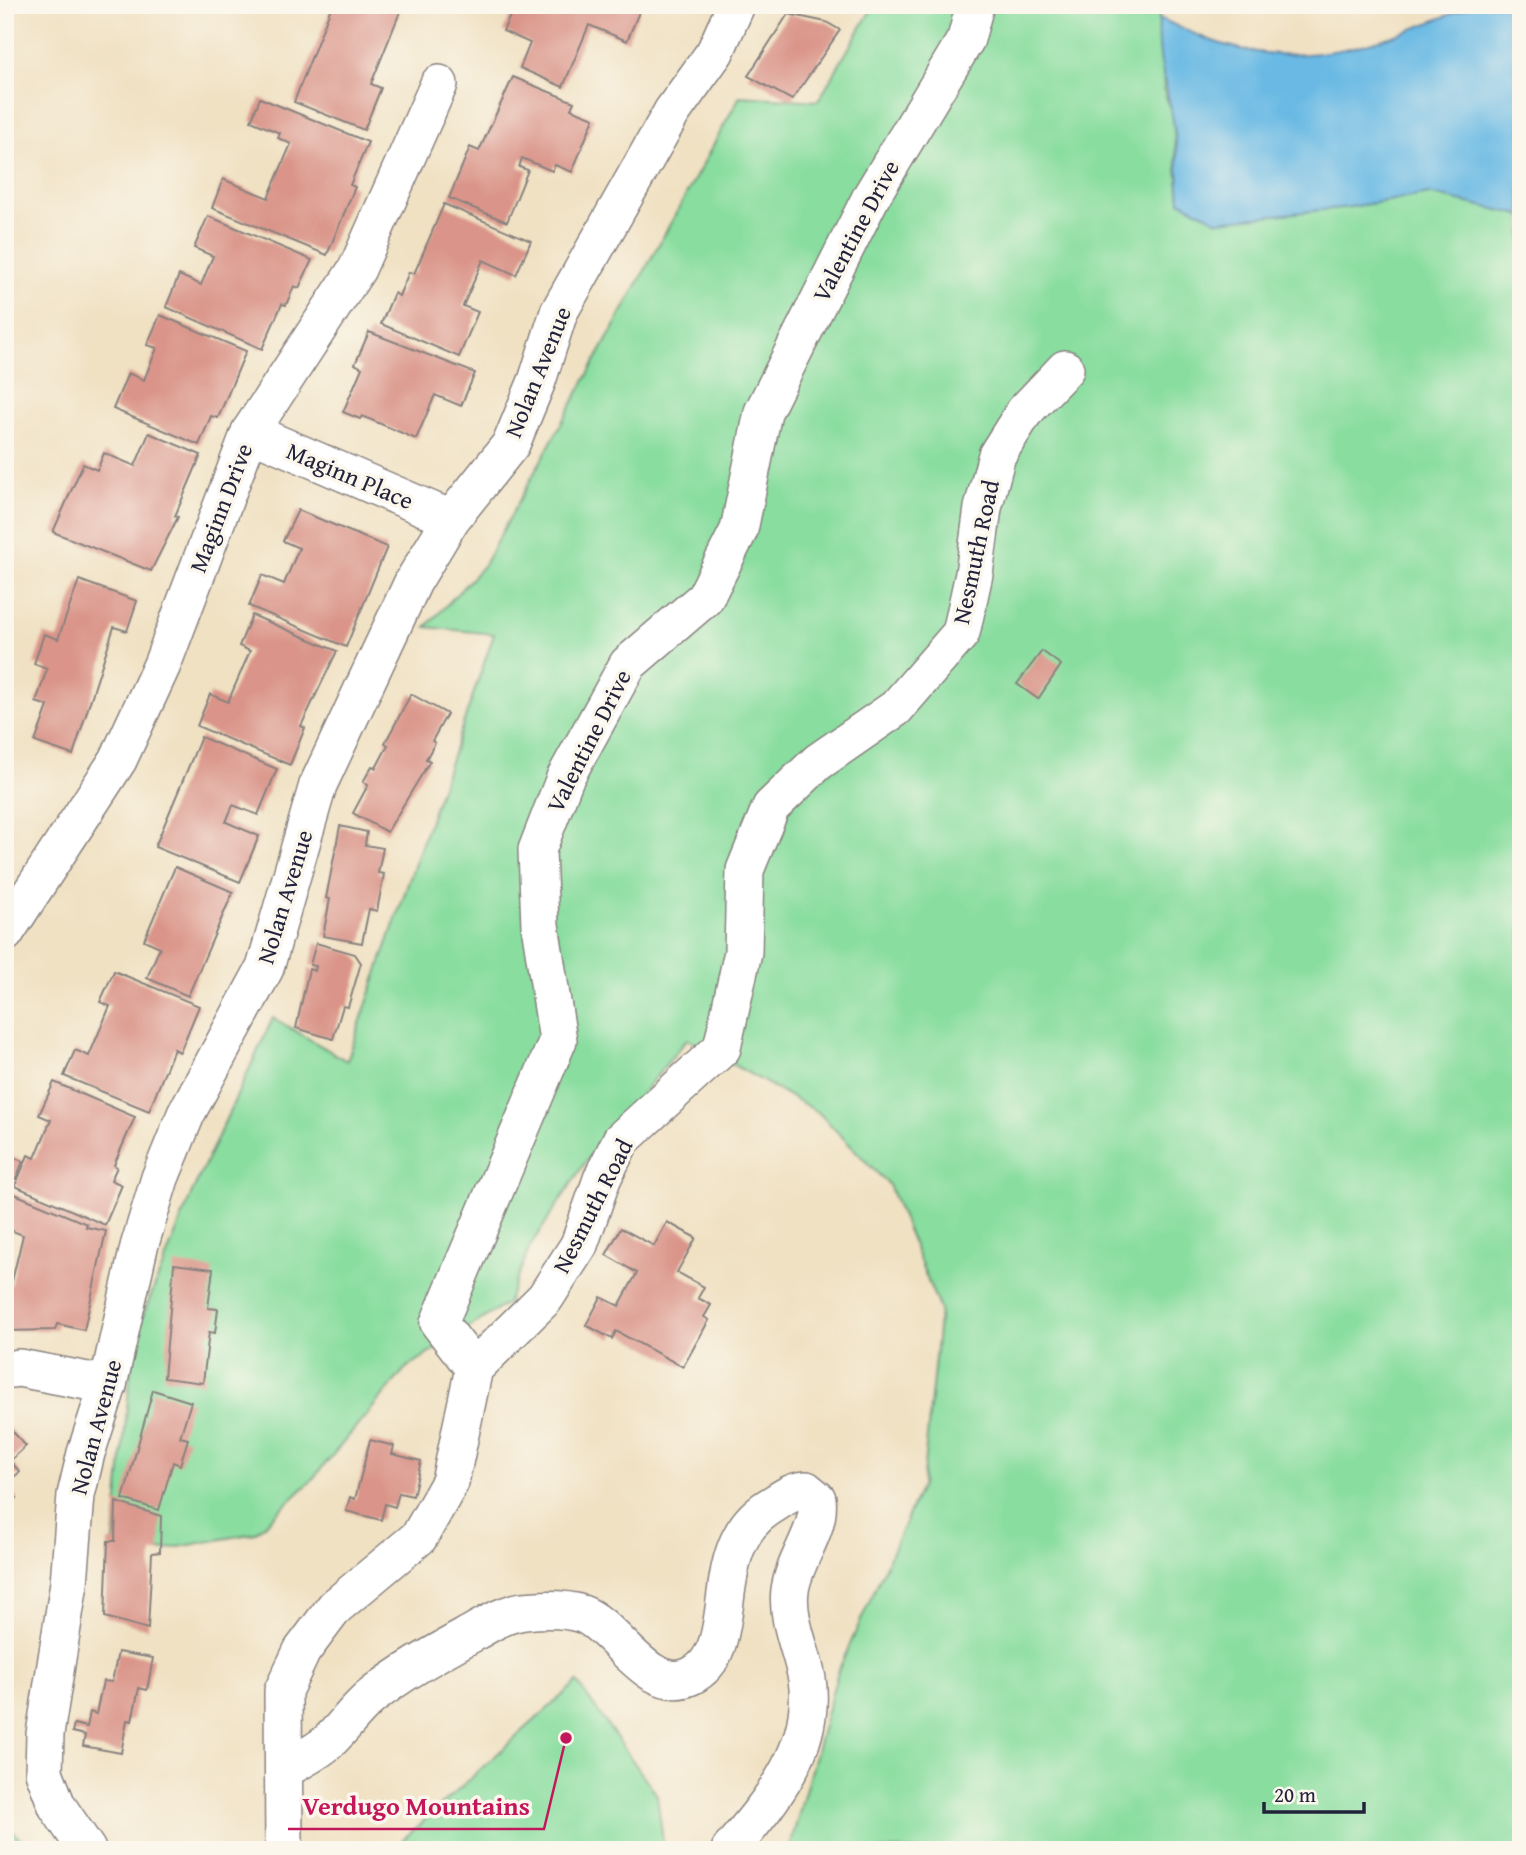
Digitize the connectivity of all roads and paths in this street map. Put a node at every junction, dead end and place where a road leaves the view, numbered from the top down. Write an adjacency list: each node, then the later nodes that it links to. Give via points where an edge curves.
1 (736, 5): 6 (street, Nolan Avenue, via 715,51 671,112 559,312 511,444)
2 (975, 5): 8 (street, Valentine Drive, via 966,39 872,194 763,412 739,530 705,598 628,664 565,778 537,850 540,925 558,1040 439,1324)
3 (439, 84): 5 (street, Maginn Drive, via 357,269)
4 (1065, 369): 8 (street, Nesmuth Road, via 1024,412 997,455 961,633 896,708 818,762 771,807 745,870 743,952 722,1048 621,1140 579,1245 552,1287)
5 (250, 432): 6 (street, Maginn Place); 7 (street, Maginn Drive, via 162,666 118,760)
6 (451, 519): 10 (street, Nolan Avenue, via 413,582 318,785 265,968 186,1114 160,1178 139,1247)
7 (5, 933)
8 (474, 1368): 11 (street, via 450,1482 419,1537 335,1607 302,1651 283,1691)
9 (5, 1370): 10 (street, via 19,1368)
10 (108, 1385): 12 (street, Nolan Avenue, via 76,1495 69,1583 45,1734 44,1772 57,1805)
11 (284, 1770): 13 (street); 14 (street, via 326,1744 371,1696 432,1656 521,1611 555,1609 582,1614 602,1626 644,1667 661,1676 690,1676 707,1664 718,1643 729,1563 739,1536 755,1516 794,1491 806,1490 817,1499 819,1513 797,1560 789,1592 807,1679 804,1730 790,1771 776,1794)
12 (87, 1850)
13 (284, 1850)
14 (730, 1850)

